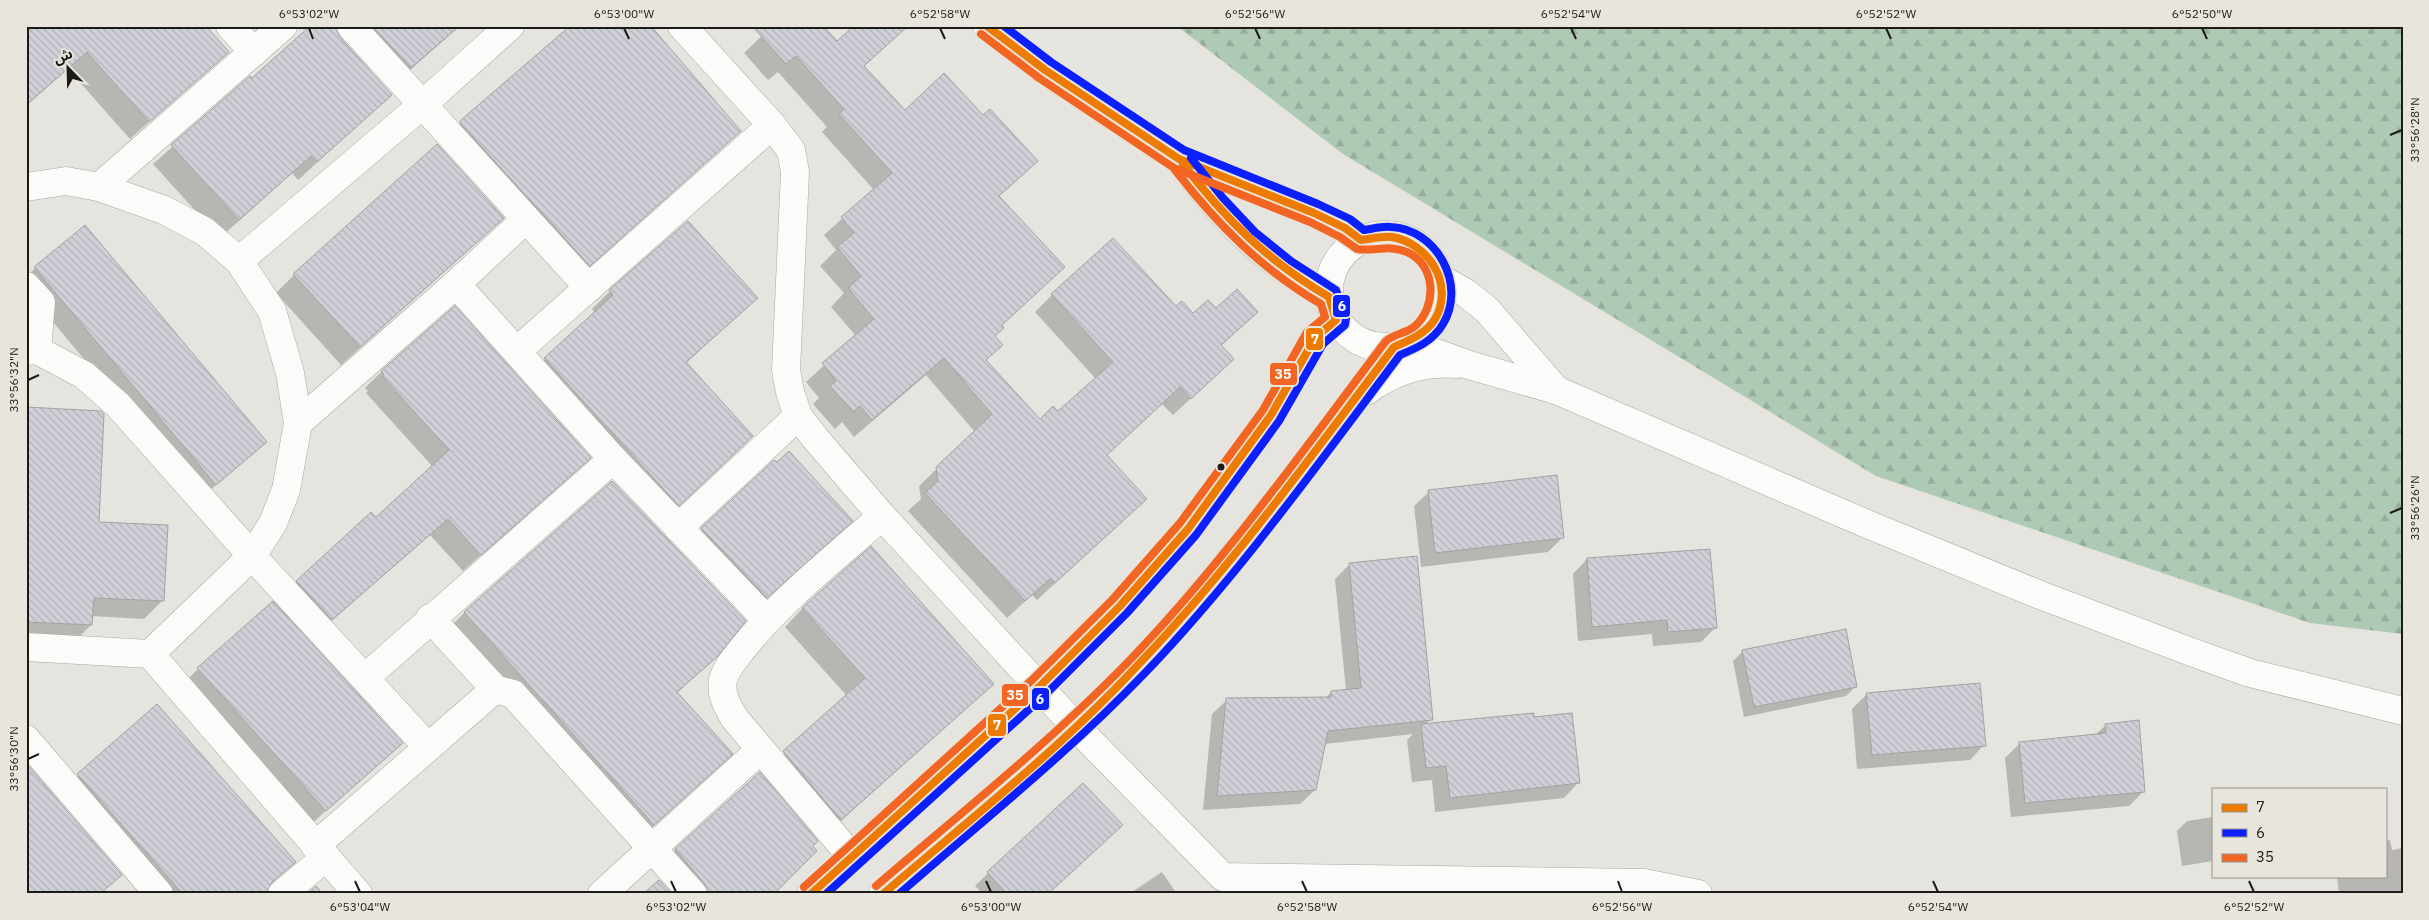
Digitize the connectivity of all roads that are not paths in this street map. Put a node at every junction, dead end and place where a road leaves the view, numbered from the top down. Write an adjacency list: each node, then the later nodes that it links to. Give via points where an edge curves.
1 (230, 26): 7 (street)
2 (283, 26): 7 (street)
3 (351, 26): 8 (street)
4 (510, 26): 8 (street)
5 (682, 26): 9 (street)
6 (987, 26): 10 (street, via 1053,75)
7 (254, 52): 12 (street)
8 (422, 105): 13 (street); 15 (street)
9 (772, 125): 19 (street); 27 (street, via 791,150 795,172 786,370)
10 (1179, 159): 14 (street, via 1314,213 1346,228); 20 (street, via 1233,227)
11 (26, 187): 12 (street, via 66,181)
12 (98, 187): 15 (street, via 164,210 204,231)
13 (526, 219): 17 (street); 19 (street)
14 (1362, 240): 16 (street, via 1386,235 1411,241 1424,250); 20 (street, via 1351,247 1334,267)
15 (239, 261): 28 (street, via 272,311 290,373)
16 (1441, 279): 21 (street, via 1440,307 1426,331); 25 (street, via 1487,310)
17 (456, 284): 23 (street); 28 (street)
18 (26, 286): 22 (street, via 41,302)
19 (589, 288): 23 (street)
20 (1332, 308): 21 (street, via 1355,339 1380,347); 38 (street, via 1271,414 1188,529 1120,606)
21 (1404, 343): 24 (street); 26 (street)
22 (32, 350): 32 (street, via 84,375 118,404)
23 (517, 351): 29 (street)
24 (1469, 365): 25 (street); 26 (street, via 1450,363 1411,368 1385,377)
25 (1556, 390): 40 (street, via 1867,524 2176,647 2250,672)
26 (1356, 397): 41 (street, via 1214,580 1136,668)
27 (798, 416): 30 (street); 31 (street)
28 (298, 423): 32 (street, via 286,490 273,523)
29 (613, 459): 31 (street); 33 (street)
30 (882, 516): 34 (street); 38 (street)
31 (678, 528): 34 (street)
32 (252, 556): 36 (street); 37 (street)
33 (430, 618): 37 (street); 39 (street)
34 (766, 619): 44 (street, via 733,661 723,678 722,689 735,719)
35 (26, 647): 36 (street)
36 (150, 654): 46 (street)
37 (366, 677): 43 (street)
38 (1039, 687): 41 (street); 47 (street)
39 (495, 689): 43 (street); 45 (street, via 513,694)
40 (2403, 711)
41 (1076, 727): 48 (street); 55 (street)
42 (26, 739): 49 (street)
43 (427, 746): 46 (street)
44 (760, 750): 45 (street); 47 (street)
45 (650, 848): 52 (street); 53 (street)
46 (320, 852): 50 (street); 51 (street)
47 (852, 857): 54 (street)
48 (1223, 885): 56 (street, via 1644,882)
49 (147, 889)
50 (282, 894)
51 (358, 894)
52 (602, 894)
53 (693, 894)
54 (811, 894)
55 (883, 894)
56 (1698, 894)

